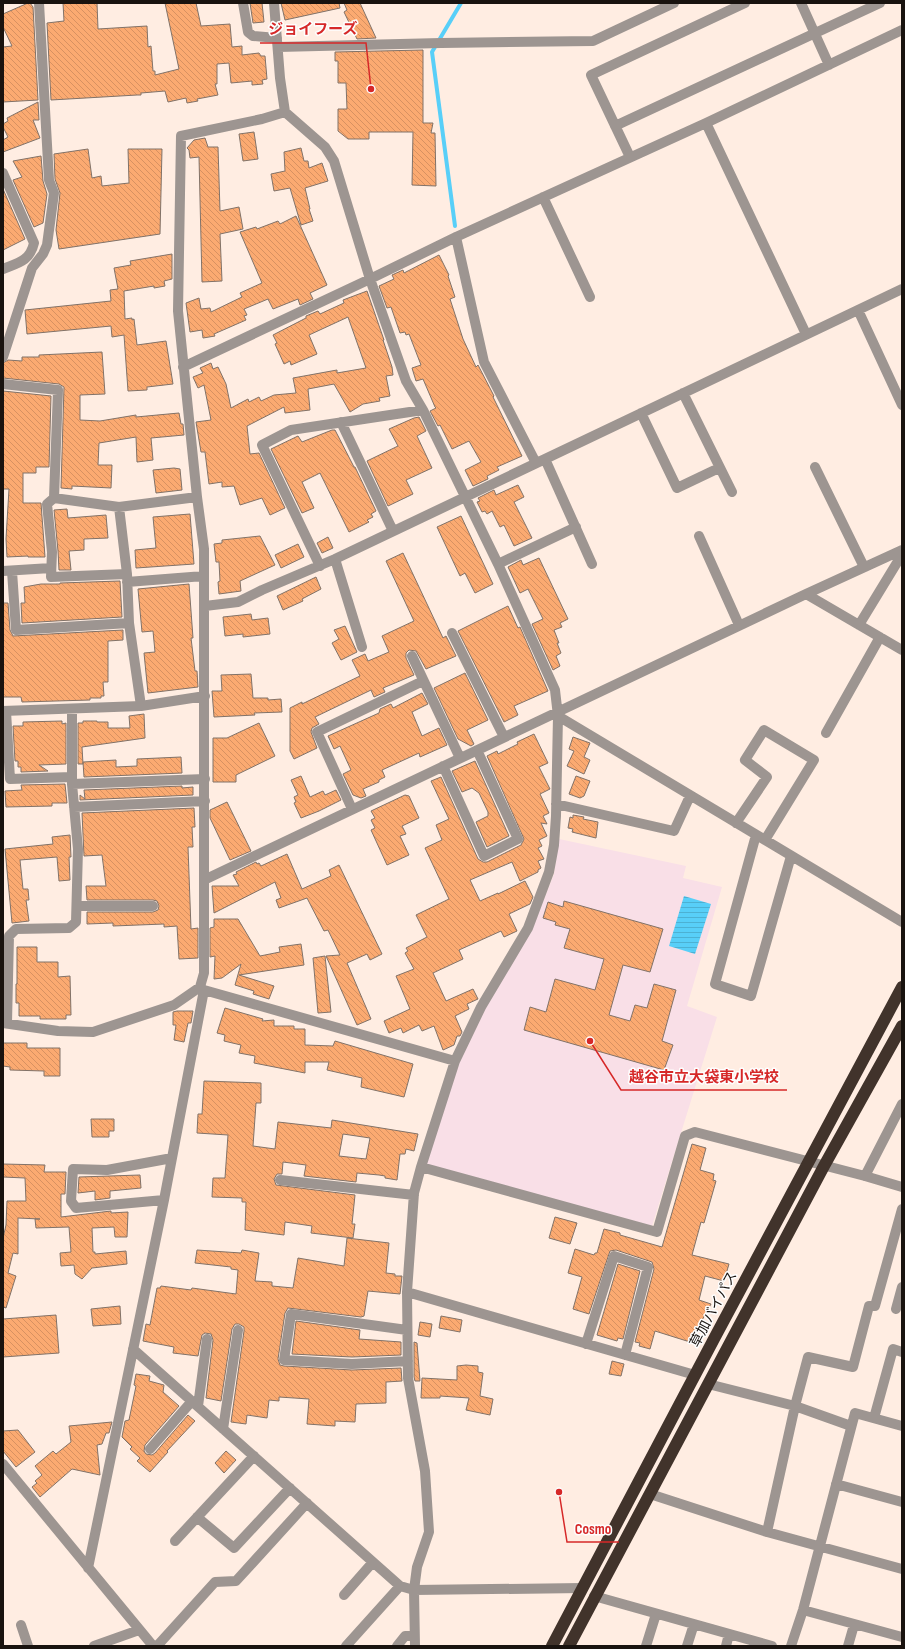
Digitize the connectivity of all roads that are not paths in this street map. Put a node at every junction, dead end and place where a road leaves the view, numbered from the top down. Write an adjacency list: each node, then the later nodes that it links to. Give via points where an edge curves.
1 (39, 3): 25 (street, via 49,180 54,193 47,245 32,268)
2 (243, 3): 10 (street, via 248,32 253,36)
3 (274, 3): 10 (street)
4 (674, 3): 10 (street, via 593,41)
5 (745, 3): 14 (street, via 591,75)
6 (801, 3): 9 (street)
7 (880, 3): 9 (street)
8 (902, 30): 11 (street)
9 (815, 33): 11 (street); 14 (street)
10 (277, 42): 12 (street)
11 (829, 65): 13 (street)
12 (285, 112): 20 (street, via 325,147 334,161); 26 (street, via 181,136 178,311)
13 (706, 123): 15 (street); 24 (street)
14 (615, 126): 15 (street)
15 (630, 157): 17 (street)
16 (3, 173): 19 (street, via 34,243 32,252 23,261)
17 (543, 197): 18 (street); 22 (street)
18 (456, 236): 20 (street); 33 (street, via 484,362)
19 (3, 269)
20 (370, 279): 26 (street); 30 (street, via 406,381)
21 (902, 289): 23 (street)
22 (590, 297)
23 (858, 310): 24 (street); 29 (street)
24 (806, 334): 28 (street)
25 (3, 357)
26 (184, 367): 38 (street)
27 (3, 384): 39 (street, via 58,390)
28 (683, 393): 31 (street); 35 (street)
29 (902, 405)
30 (424, 410): 32 (street); 37 (street)
31 (641, 413): 33 (street); 35 (street, via 677,488)
32 (341, 422): 42 (street); 48 (street, via 291,430 262,445)
33 (540, 461): 37 (street); 41 (street)
34 (815, 467): 49 (street)
35 (719, 468): 36 (street)
36 (732, 492)
37 (466, 496): 42 (street); 46 (street)
38 (197, 497): 40 (street); 52 (street, via 204,548)
39 (54, 498): 40 (street); 50 (street, via 46,504 52,552)
40 (119, 507): 53 (street)
41 (576, 527): 46 (street); 47 (street)
42 (393, 531): 45 (street)
43 (698, 536): 58 (street)
44 (901, 550): 49 (street); 57 (street, via 898,561)
45 (335, 559): 48 (street); 61 (street)
46 (498, 564): 69 (street, via 555,690)
47 (592, 564)
48 (320, 566): 55 (street, via 238,602)
49 (864, 567): 54 (street)
50 (51, 568): 51 (street); 53 (street, via 51,577)
51 (8, 571): 56 (street, via 16,630)
52 (204, 576): 53 (street); 55 (street)
53 (127, 578): 56 (street)
54 (806, 594): 57 (street); 58 (street)
55 (205, 606): 65 (street)
56 (129, 623): 66 (street)
57 (859, 625): 60 (street)
58 (739, 626): 69 (street)
59 (452, 633): 71 (street)
60 (880, 637): 62 (street); 70 (street)
61 (362, 647)
62 (902, 650)
63 (412, 656): 64 (street)
64 (423, 681): 73 (street); 81 (street, via 317,732)
65 (205, 696): 66 (street); 75 (street)
66 (141, 706): 67 (street)
67 (72, 709): 68 (street); 76 (street)
68 (5, 711): 76 (street, via 10,779)
69 (558, 714): 71 (street); 77 (street); 79 (street)
70 (826, 733)
71 (504, 737): 72 (street)
72 (477, 750): 73 (street); 74 (street, via 518,839 484,856)
73 (460, 758): 74 (street)
74 (443, 766): 81 (street)
75 (205, 779): 76 (street); 78 (street)
76 (72, 780): 80 (street)
77 (690, 796): 79 (street, via 674,831); 82 (street)
78 (204, 801): 80 (street); 86 (street)
79 (556, 804): 94 (street, via 554,845 540,900 528,928 481,1007)
80 (74, 807): 87 (street, via 78,848)
81 (352, 809): 86 (street)
82 (736, 823): 83 (street); 84 (street, via 767,777 745,760 764,730 814,760)
83 (756, 835): 84 (street); 85 (street, via 715,984 751,996)
84 (765, 840): 85 (street)
85 (791, 856): 89 (street)
86 (204, 880): 91 (street)
87 (77, 906): 88 (street); 92 (street, via 76,922 69,928 16,929 9,936)
88 (153, 906)
89 (902, 922)
90 (902, 988): 97 (highway, 草加バイパス)
91 (202, 989): 92 (street, via 174,1006 93,1032 58,1031); 94 (street); 96 (street)
92 (5, 1023)
93 (902, 1026): 98 (highway)
94 (455, 1061): 99 (street)
95 (902, 1104): 100 (street)
96 (172, 1158): 104 (street); 104 (street, via 108,1170 73,1169 71,1201 76,1208)
97 (809, 1161): 98 (street); 99 (street, via 695,1132 685,1136 657,1232); 117 (highway, 草加バイパス)
98 (824, 1166): 100 (street); 118 (highway)
99 (421, 1167): 103 (street)
100 (866, 1176): 102 (street)
101 (280, 1180): 103 (street)
102 (902, 1187)
103 (414, 1195): 107 (street)
104 (164, 1200): 113 (street)
105 (902, 1209): 120 (street, via 875,1306 869,1306 853,1367 808,1357)
106 (902, 1287): 108 (street)
107 (408, 1292): 110 (street); 112 (street)
108 (896, 1309)
109 (238, 1330): 124 (street)
110 (408, 1330): 116 (street); 116 (street, via 291,1314 284,1360 352,1364)
111 (207, 1339): 119 (street)
112 (586, 1344): 115 (street); 115 (street, via 614,1256 648,1267)
113 (133, 1349): 119 (street); 138 (street)
114 (898, 1350): 121 (street)
115 (624, 1355): 117 (street)
116 (408, 1361): 142 (street, via 408,1378 425,1471 429,1532 417,1567)
117 (695, 1375): 141 (highway, 草加バイパス)
118 (708, 1384): 120 (street); 130 (highway)
119 (195, 1403): 124 (street); 125 (street)
120 (796, 1406): 122 (street); 134 (street)
121 (874, 1418): 122 (street, via 855,1412); 123 (street)
122 (851, 1426): 128 (street)
123 (902, 1426)
124 (223, 1428): 126 (street)
125 (150, 1448)
126 (254, 1456): 129 (street); 133 (street)
127 (3, 1464): 138 (street)
128 (836, 1484): 131 (street); 136 (street)
129 (290, 1488): 132 (street); 133 (street, via 234,1548)
130 (650, 1494): 134 (street); 144 (highway)
131 (902, 1502)
132 (307, 1503): 137 (street); 158 (street, via 236,1581 215,1582)
133 (197, 1517): 135 (street)
134 (767, 1532): 136 (street)
135 (175, 1541)
136 (820, 1545): 139 (street); 145 (street)
137 (373, 1562): 140 (street); 143 (street)
138 (88, 1568): 150 (street)
139 (902, 1569)
140 (400, 1586): 142 (street); 159 (street)
141 (583, 1588): 142 (street); 161 (highway, 草加バイパス)
142 (414, 1590): 153 (street)
143 (344, 1595)
144 (594, 1596): 146 (street); 162 (highway)
145 (803, 1610): 149 (street); 166 (street)
146 (656, 1614): 147 (street); 163 (street)
147 (694, 1624): 151 (street); 164 (street)
148 (21, 1625): 155 (street)
149 (854, 1625): 152 (street); 167 (street)
150 (140, 1630): 156 (street); 157 (street)
151 (729, 1634): 154 (street); 165 (street)
152 (902, 1637)
153 (414, 1641): 160 (street, via 405,1636)
154 (766, 1645)
155 (28, 1646)
156 (94, 1646)
157 (153, 1646)
158 (157, 1646)
159 (346, 1646)
160 (397, 1646)
161 (552, 1646)
162 (569, 1646)
163 (646, 1646)
164 (687, 1646)
165 (726, 1646)
166 (791, 1646)
167 (848, 1646)

